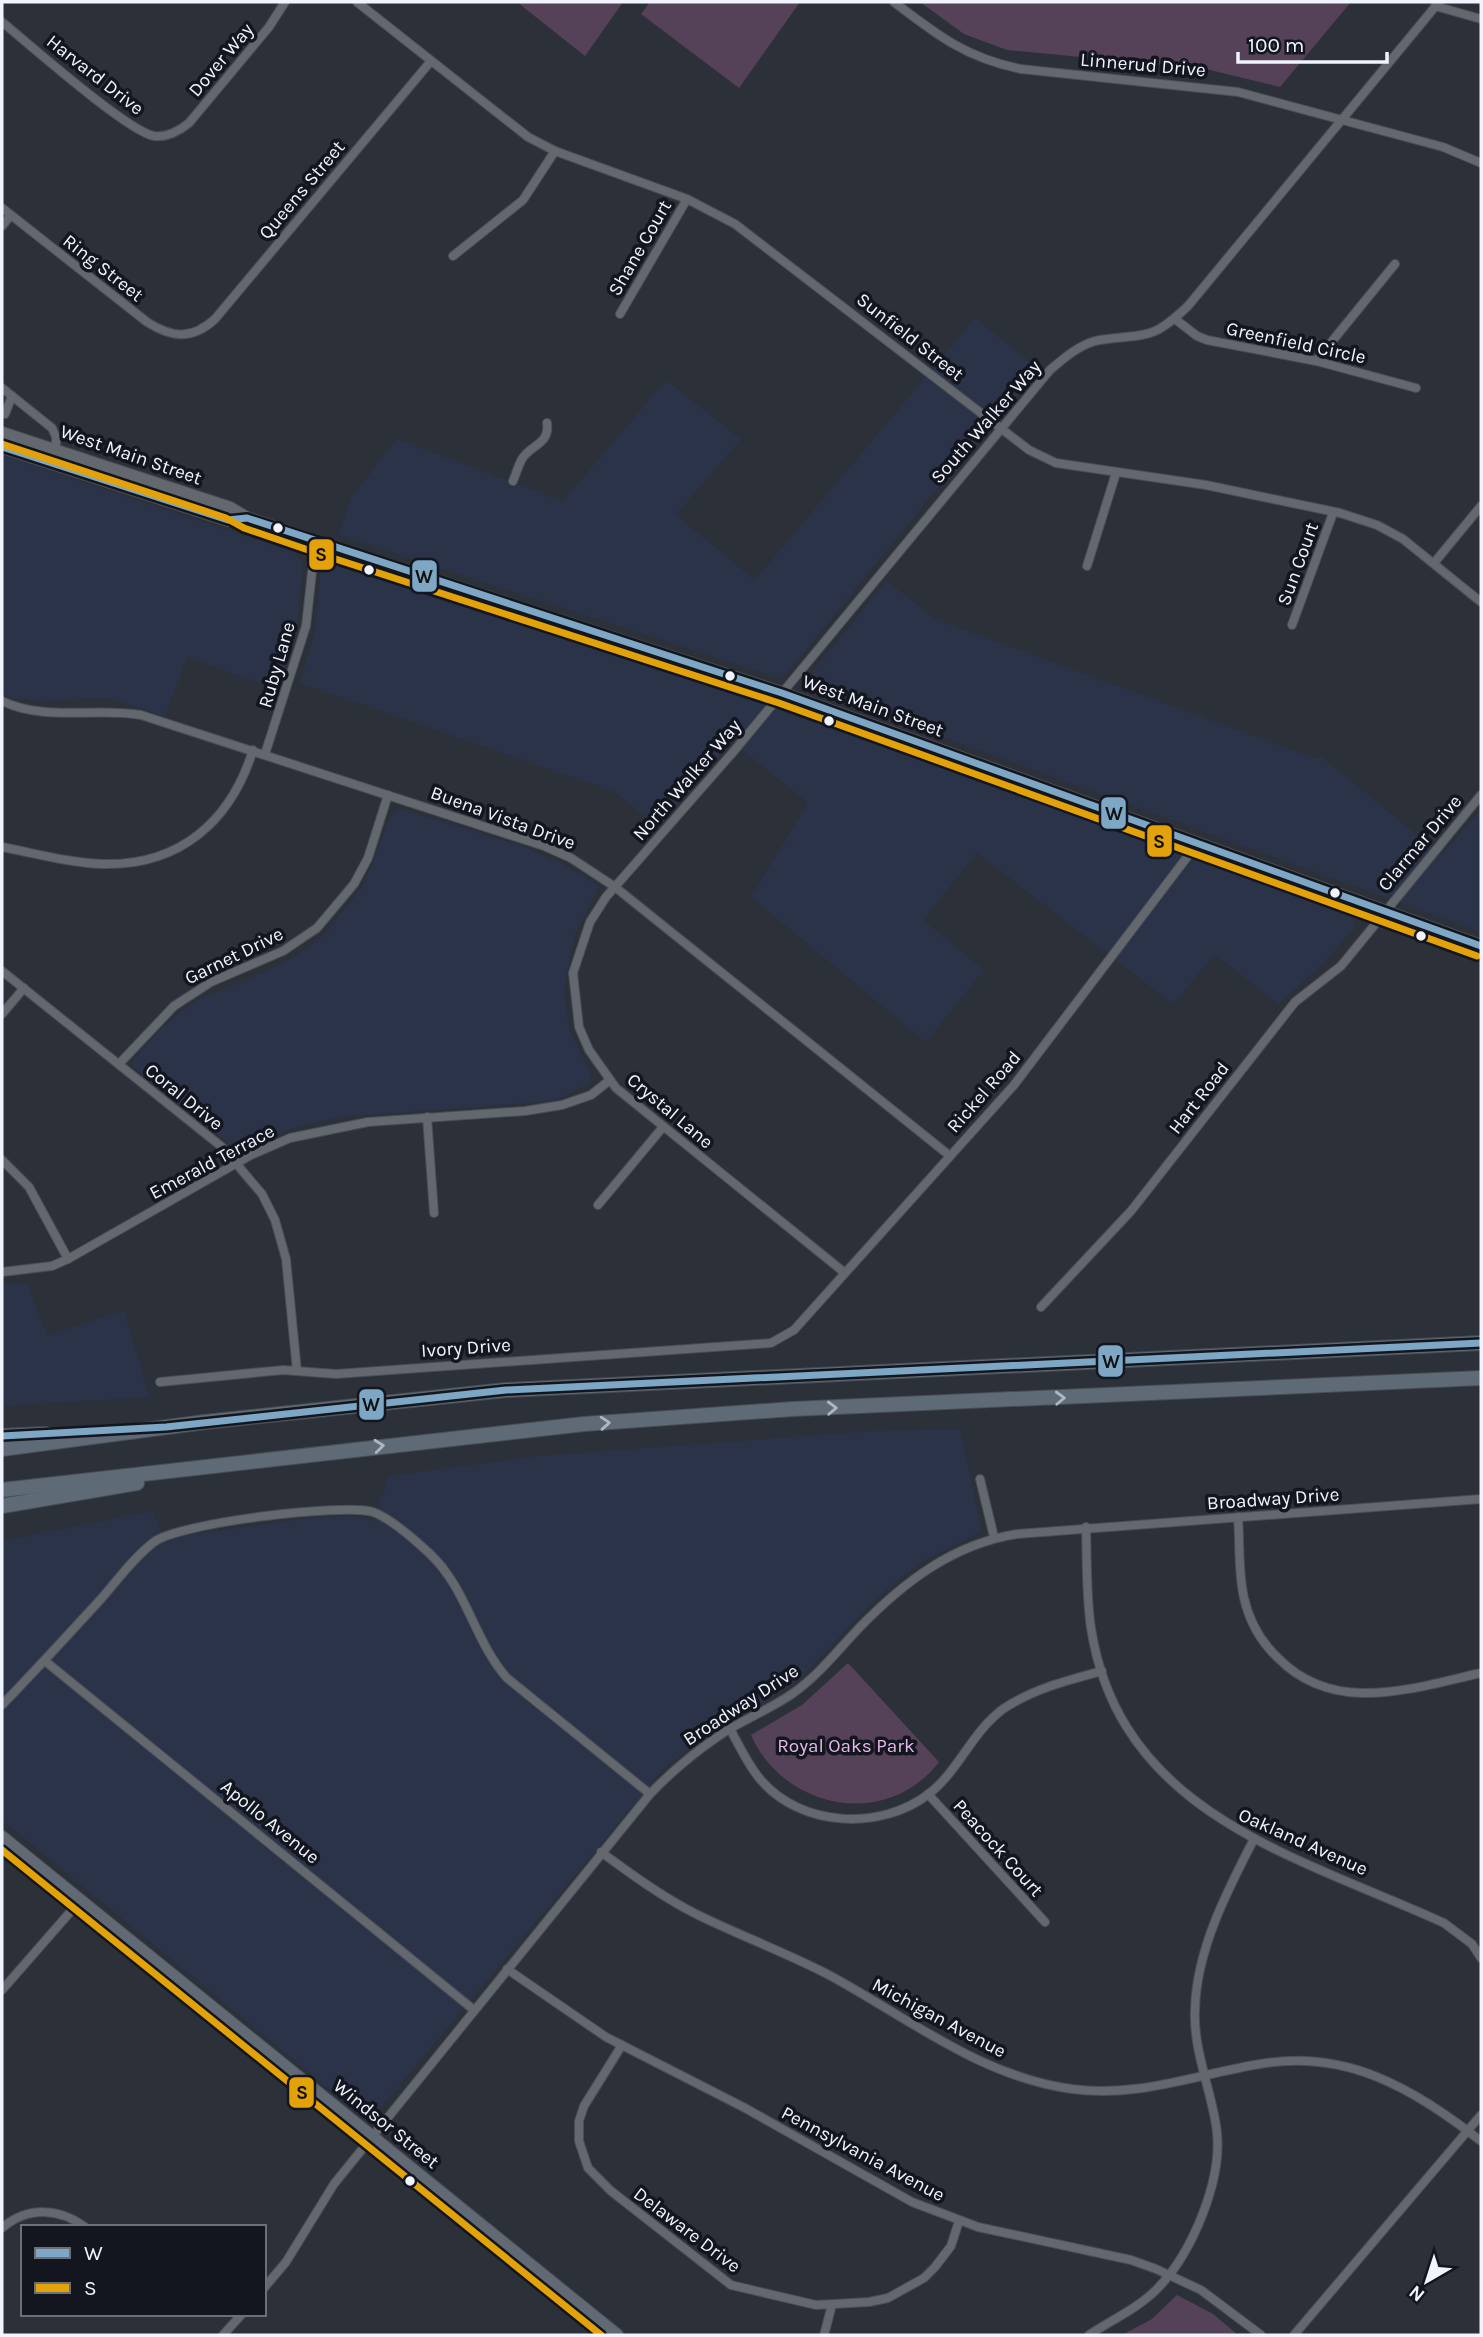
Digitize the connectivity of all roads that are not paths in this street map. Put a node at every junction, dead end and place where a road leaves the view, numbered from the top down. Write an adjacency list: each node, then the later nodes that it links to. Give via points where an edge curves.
1 (285, 2): 9 (street, Dover Way, via 270,27 189,124)
2 (357, 2): 7 (street, Sunfield Street)
3 (894, 2): 8 (street, Linnerud Drive, via 953,47 988,62 1212,87)
4 (1437, 4): 5 (street); 8 (street, South Walker Way)
5 (1481, 19)
6 (2, 22): 9 (street, Harvard Drive, via 142,132 156,136)
7 (431, 61): 10 (street, Sunfield Street, via 528,136); 20 (street, Queens Street, via 215,319)
8 (1343, 120): 11 (street, Linnerud Drive, via 1443,147); 19 (street, South Walker Way)
9 (175, 132)
10 (555, 151): 12 (street, Sunfield Street); 16 (street, via 523,200)
11 (1481, 163)
12 (687, 198): 18 (street, Shane Court); 27 (street, Sunfield Street, via 756,237)
13 (2, 208): 14 (street, Ring Street)
14 (11, 215): 15 (street); 20 (street, Ring Street, via 147,322 173,335)
15 (2, 226)
16 (453, 256)
17 (1395, 264): 21 (street)
18 (620, 314)
19 (1175, 318): 21 (street, Greenfield Circle, via 1207,340); 27 (street, South Walker Way, via 1139,338 1099,340 1081,347 1050,370)
20 (192, 334)
21 (1316, 361): 23 (street, Greenfield Circle)
22 (2, 388): 24 (street)
23 (1416, 388)
24 (12, 396): 25 (street); 30 (street, via 52,428)
25 (5, 414)
26 (547, 423): 32 (street, via 542,444 522,459)
27 (1000, 428): 31 (street, Sunfield Street, via 1046,459); 41 (street, South Walker Way)
28 (2, 433): 30 (main road, West Main Street)
29 (2, 447): 35 (main road, West Main Street, via 228,520)
30 (56, 449): 35 (main road, West Main Street, via 230,508)
31 (1116, 473): 34 (street, Sunfield Street, via 1206,485); 38 (street)
32 (513, 481)
33 (1481, 506): 37 (street)
34 (1333, 513): 37 (street, Sunfield Street, via 1385,528); 40 (street, Sun Court)
35 (247, 518): 36 (main road, West Main Street)
36 (320, 543): 41 (main road, West Main Street); 44 (street, Ruby Lane, via 306,626)
37 (1434, 563): 39 (street, Sunfield Street)
38 (1087, 566)
39 (1481, 602)
40 (1292, 625)
41 (782, 693): 47 (main road, West Main Street); 49 (street, North Walker Way)
42 (2, 701): 43 (street, Buena Vista Drive, via 33,711 104,710 141,715)
43 (253, 750): 44 (street, Buena Vista Drive); 48 (street, via 246,775 228,807 185,844 159,857 102,864)
44 (265, 754): 46 (street, Buena Vista Drive)
45 (1481, 794): 50 (street, Clarmar Drive)
46 (388, 795): 49 (street, Buena Vista Drive, via 544,846); 55 (street, Garnet Drive, via 368,858 354,884 317,928 283,951 211,982 174,1006)
47 (1196, 844): 50 (main road, West Main Street); 59 (street, Rickel Road, via 1014,1085)
48 (2, 847)
49 (615, 887): 56 (street, Crystal Lane, via 590,922 573,973 579,1027); 59 (street, Buena Vista Drive)
50 (1383, 912): 51 (main road, West Main Street); 67 (street, Hart Road, via 1341,966 1295,1002 1130,1211)
51 (1481, 946)
52 (2, 971): 53 (street, Coral Drive)
53 (24, 988): 54 (street); 55 (street, Coral Drive)
54 (2, 1014)
55 (119, 1064): 61 (street, Coral Drive)
56 (610, 1080): 57 (street, Emerald Terrace, via 591,1095 562,1105); 58 (street, Crystal Lane)
57 (427, 1118): 61 (street, Emerald Terrace, via 327,1128 290,1138); 63 (street)
58 (663, 1127): 62 (street); 66 (street, Crystal Lane)
59 (950, 1156): 66 (street, Rickel Road)
60 (2, 1160): 64 (street, via 29,1187)
61 (237, 1164): 64 (street, Emerald Terrace); 70 (street, Coral Drive, via 262,1194 282,1242)
62 (598, 1205)
63 (434, 1213)
64 (68, 1259): 65 (street, Emerald Terrace, via 52,1266)
65 (2, 1272)
66 (845, 1273): 68 (street, Rickel Road, via 794,1330)
67 (1041, 1307)
68 (775, 1342): 70 (street, Ivory Drive, via 336,1374)
69 (1481, 1343): 73 (highway, via 520,1390)
70 (297, 1371): 72 (street, Ivory Drive)
71 (1481, 1378): 76 (highway, one-way to 71, via 584,1424 793,1409)
72 (160, 1382)
73 (166, 1427): 74 (highway); 75 (highway)
74 (2, 1436)
75 (2, 1449)
76 (311, 1453): 78 (highway); 80 (highway)
77 (980, 1479): 83 (street)
78 (2, 1490)
79 (1481, 1499): 81 (street, Broadway Drive)
80 (2, 1506)
81 (1238, 1517): 82 (street, Broadway Drive); 86 (street, via 1244,1597 1252,1621 1274,1654 1296,1673 1325,1689 1361,1695)
82 (1086, 1527): 83 (street, Broadway Drive); 85 (street, Oakland Avenue, via 1090,1628)
83 (994, 1537): 88 (street, Broadway Drive, via 942,1560 905,1585 812,1678)
84 (45, 1661): 87 (street); 89 (street, via 132,1563 169,1532 339,1509 374,1513 412,1539 445,1571 478,1626 489,1655 507,1678); 99 (street, Apollo Avenue)
85 (1102, 1671): 90 (street, via 1057,1684 1003,1710 981,1729); 92 (street, Oakland Avenue, via 1121,1716 1168,1779 1209,1814)
86 (1481, 1673)
87 (2, 1705)
88 (730, 1729): 89 (street, Broadway Drive, via 685,1760); 90 (street, via 760,1779 789,1802 824,1816 881,1816)
89 (650, 1794): 93 (street, Broadway Drive)
90 (928, 1794): 95 (street, Peacock Court)
91 (2, 1837): 94 (main road, Windsor Street)
92 (1254, 1839): 96 (street, Oakland Avenue, via 1444,1923 1465,1938); 101 (street, via 1200,1965 1194,2011)
93 (601, 1852): 97 (street, Broadway Drive); 101 (street, Michigan Avenue, via 695,1913 828,1975 967,2054 1014,2075 1071,2089 1121,2092)
94 (79, 1902): 98 (street); 104 (main road, Windsor Street)
95 (1045, 1923)
96 (1481, 1958)
97 (507, 1969): 99 (street, Broadway Drive); 100 (street, Pennsylvania Avenue, via 573,2017)
98 (2, 1990)
99 (474, 2010): 104 (street, Broadway Drive)
100 (622, 2045): 106 (street, Pennsylvania Avenue, via 745,2108 891,2192); 111 (street, Delaware Drive, via 579,2121 581,2152 592,2176 732,2285)
101 (1207, 2076): 103 (street, Michigan Avenue, via 1280,2061 1331,2063 1406,2088); 109 (street, via 1217,2127 1216,2167 1211,2191)
102 (1481, 2115): 103 (street)
103 (1468, 2131): 105 (street, Michigan Avenue); 118 (street)
104 (372, 2137): 110 (street, Broadway Drive, via 320,2203 286,2262); 114 (main road, Windsor Street)
105 (1481, 2141)
106 (960, 2221): 109 (street, Pennsylvania Avenue, via 1131,2260); 111 (street, Delaware Drive, via 951,2246 924,2278 888,2298)
107 (82, 2225): 108 (street, via 70,2216 42,2211)
108 (2, 2228)
109 (1170, 2274): 116 (street, via 1153,2293); 117 (street, Pennsylvania Avenue, via 1201,2290)
110 (266, 2286)
111 (832, 2305): 115 (street)
112 (240, 2316): 113 (street)
113 (223, 2335)
114 (617, 2335)
115 (824, 2335)
116 (1089, 2335)
117 (1261, 2335)
118 (1294, 2335)

